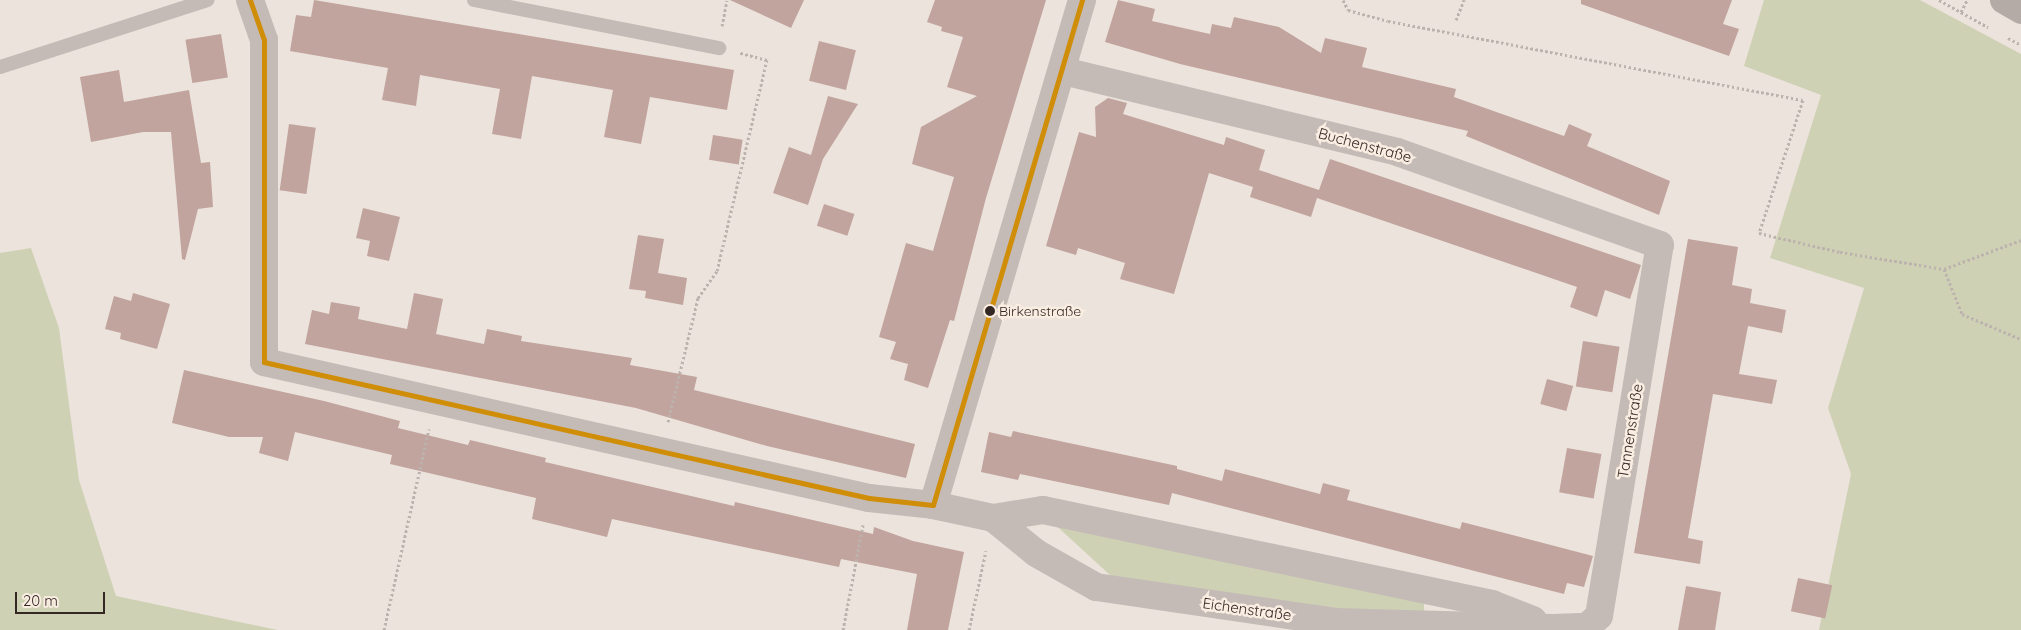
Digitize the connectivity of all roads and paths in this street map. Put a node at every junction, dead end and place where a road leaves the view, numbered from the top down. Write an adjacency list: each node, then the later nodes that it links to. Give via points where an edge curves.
1 (207, 0): 17 (lane)
2 (250, 0): 23 (street, Eichenstraße, via 264,40 264,362)
3 (474, 0): 16 (lane)
4 (1082, 0): 18 (street)
5 (1343, 0): 21 (path, via 1348,10 1388,21 1803,100 1759,233 1840,252)
6 (1464, 0): 12 (path)
7 (1939, 0): 11 (path)
8 (1967, 0): 11 (path)
9 (2004, 0): 10 (main road)
10 (2021, 10)
11 (1961, 12): 13 (path)
12 (1456, 20)
13 (1995, 31)
14 (2004, 36): 15 (path)
15 (2021, 45)
16 (719, 48): 24 (path, via 767,60 717,271 698,298)
17 (0, 66)
18 (1062, 72): 20 (street, Buchenstraße, via 1398,152); 26 (street)
19 (2021, 240): 21 (path)
20 (1660, 245): 28 (street, Tannenstraße)
21 (1944, 269): 22 (path, via 1962,314)
22 (2021, 339)
23 (435, 402): 24 (street, Eichenstraße); 30 (path)
24 (661, 452): 25 (street, Eichenstraße)
25 (869, 498): 26 (street, Eichenstraße); 31 (path)
26 (933, 505): 27 (street, Eichenstraße)
27 (993, 518): 29 (street, Eichenstraße, via 1044,510 1492,604); 29 (street, Eichenstraße, via 1036,554 1096,586 1335,622); 32 (path)
28 (1599, 616): 29 (street, Eichenstraße, via 1587,627)
29 (1553, 628)
30 (384, 630)
31 (843, 630)
32 (969, 630)

